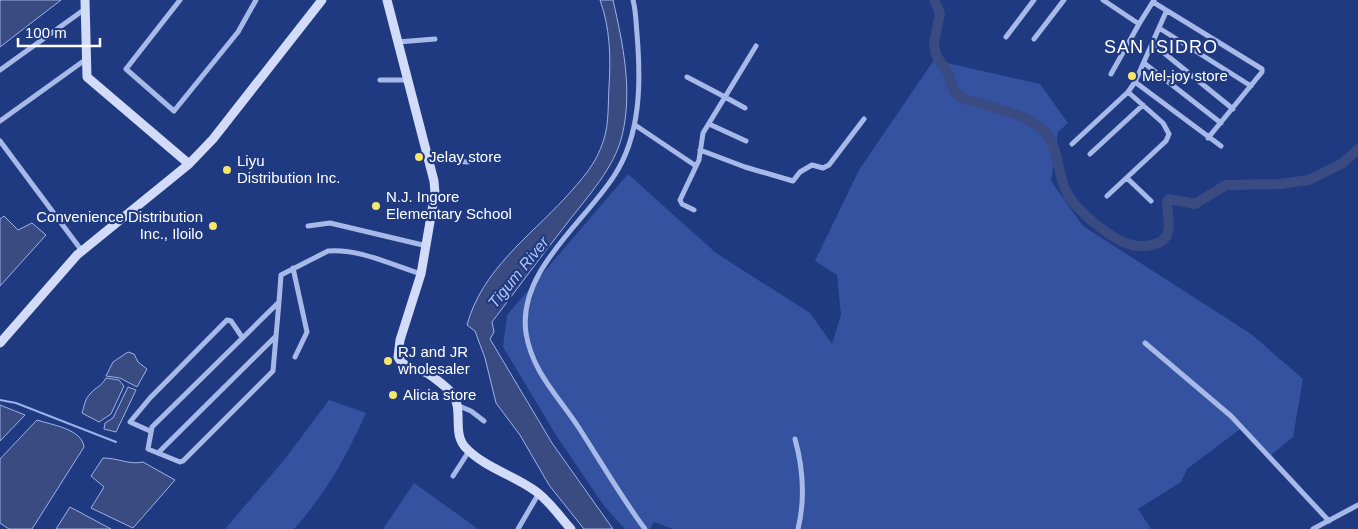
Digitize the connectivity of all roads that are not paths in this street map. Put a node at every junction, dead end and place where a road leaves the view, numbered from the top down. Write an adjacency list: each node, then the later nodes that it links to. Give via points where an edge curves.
1 (180, 0): 2 (street, via 126,69 174,111 238,32)
2 (256, 0)
3 (322, 0): 48 (street)
4 (387, 0): 17 (street)
5 (633, 0): 38 (street, via 639,53)
6 (1034, 0): 14 (street)
7 (1064, 0): 16 (street)
8 (1103, 0): 12 (street)
9 (1154, 1): 11 (street); 12 (street)
10 (86, 4): 20 (street); 22 (street)
11 (1166, 12): 13 (street); 28 (street, via 1262,69)
12 (1139, 24): 23 (street)
13 (1159, 28): 18 (street); 28 (street)
14 (1006, 37)
15 (435, 39): 17 (street)
16 (1034, 39)
17 (398, 42): 26 (street)
18 (1153, 44): 21 (street); 33 (street)
19 (756, 46): 30 (street)
20 (85, 60): 35 (street); 48 (street, via 87,77 92,83)
21 (1144, 63): 27 (street); 36 (street)
22 (0, 70)
23 (1111, 74)
24 (687, 77): 30 (street)
25 (380, 80): 26 (street)
26 (408, 80): 46 (street)
27 (1135, 82): 29 (street); 39 (street)
28 (1251, 86): 33 (street)
29 (1128, 92): 31 (street); 42 (street)
30 (725, 97): 32 (street); 37 (street)
31 (1143, 105): 45 (street); 50 (street, via 1169,134 1166,141)
32 (745, 108)
33 (1233, 109): 36 (street)
34 (864, 119): 44 (street, via 829,165 823,168 812,165 793,181)
35 (0, 122)
36 (1221, 123): 39 (street)
37 (709, 124): 41 (street); 44 (street, via 703,133)
38 (635, 125): 49 (street); 77 (street, via 615,175 542,267 526,301 526,333 535,364 546,384 578,426)
39 (1208, 138): 43 (street)
40 (0, 141): 56 (street)
41 (746, 141)
42 (1072, 144)
43 (1221, 146)
44 (700, 150): 49 (street)
45 (1090, 154)
46 (429, 160): 47 (street); 55 (street, via 435,193)
47 (468, 162)
48 (189, 164): 56 (street)
49 (696, 166): 53 (street, via 680,200)
50 (1127, 178): 51 (street); 52 (street)
51 (1107, 196)
52 (1151, 201)
53 (694, 210)
54 (308, 226): 55 (street, via 330,223)
55 (427, 246): 58 (street)
56 (82, 252): 63 (street)
57 (293, 268): 58 (street, via 336,250); 59 (street, via 281,275); 64 (street, via 307,334)
58 (421, 274): 65 (street, via 400,340 398,357 404,366 428,373 449,390)
59 (279, 302): 60 (street); 61 (street)
60 (276, 336): 70 (street); 70 (street, via 273,371 183,461)
61 (242, 337): 67 (street); 67 (street, via 227,320 150,398 130,422)
62 (1145, 343): 74 (street, via 1231,416)
63 (0, 344)
64 (295, 357)
65 (459, 406): 66 (street); 69 (street, via 461,439)
66 (484, 421)
67 (150, 431): 70 (street, via 148,449)
68 (795, 439): 78 (street, via 800,457 802,501)
69 (469, 451): 71 (street); 72 (street)
70 (158, 453)
71 (453, 476)
72 (538, 493): 75 (street); 76 (street)
73 (1358, 505): 74 (street)
74 (1329, 521): 79 (street)
75 (518, 529)
76 (571, 529)
77 (645, 529)
78 (798, 529)
79 (1313, 529)

